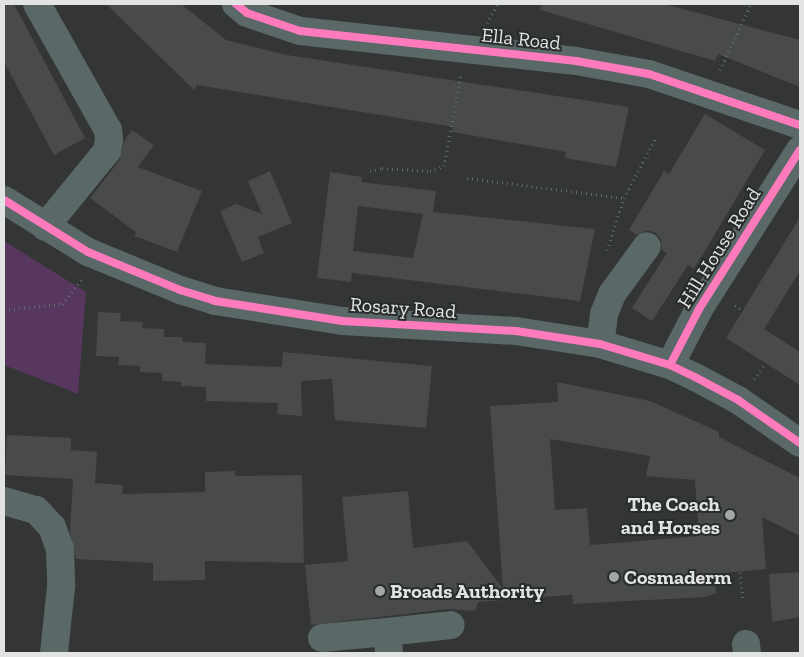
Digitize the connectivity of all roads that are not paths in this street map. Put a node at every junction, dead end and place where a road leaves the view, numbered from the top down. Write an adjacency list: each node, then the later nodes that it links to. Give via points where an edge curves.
1 (37, 4): 6 (street, via 108,130 109,140 107,151)
2 (236, 4): 3 (street, Ella Road, via 247,13 300,31 576,62 649,74)
3 (800, 125)
4 (800, 150): 9 (street, Hill House Road, via 699,309)
5 (4, 200): 6 (street, Rosary Road)
6 (45, 227): 8 (street, Rosary Road, via 144,276 215,301 342,320 516,331)
7 (647, 246): 8 (street, via 612,294 604,314)
8 (600, 344): 9 (street, Rosary Road)
9 (670, 365): 10 (street, Rosary Road, via 738,400)
10 (800, 443)
11 (4, 501): 15 (street, via 36,510 52,527 57,542 61,587)
12 (451, 626): 14 (street)
13 (322, 638): 14 (street)
14 (388, 642)
15 (54, 653)

